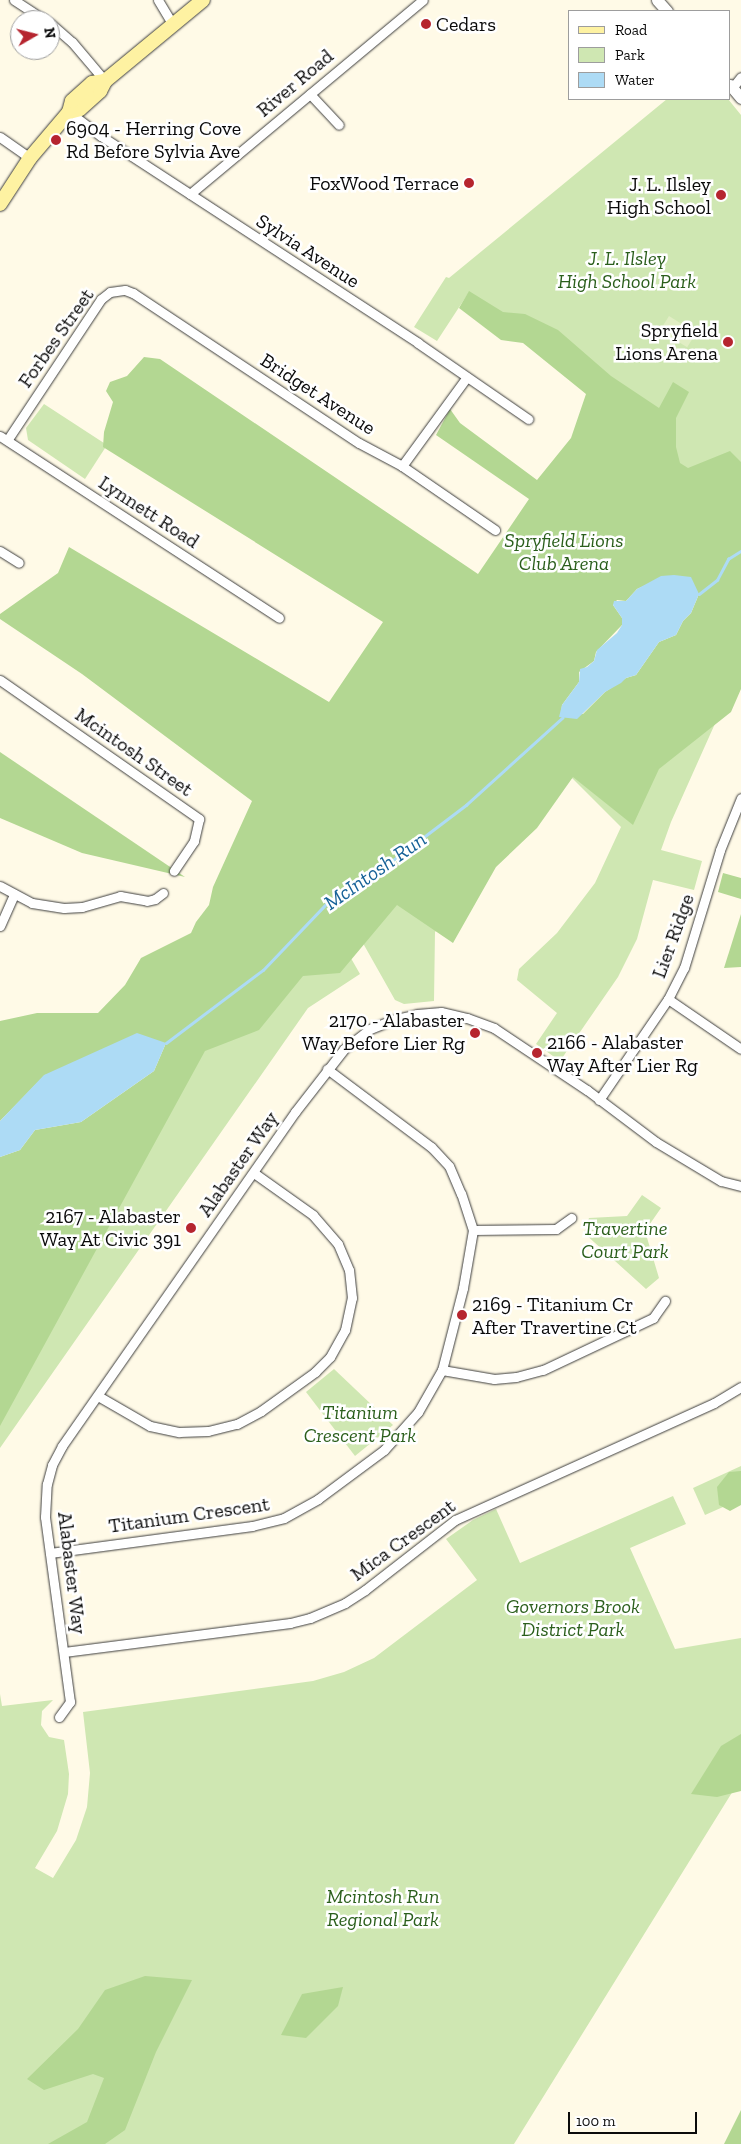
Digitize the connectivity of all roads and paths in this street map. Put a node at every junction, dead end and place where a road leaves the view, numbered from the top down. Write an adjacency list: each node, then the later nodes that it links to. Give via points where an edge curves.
1 (14, 0): 6 (street)
2 (158, 0): 8 (street)
3 (203, 0): 8 (main road)
4 (423, 0): 13 (street, River Road)
5 (657, 0): 7 (street)
6 (30, 10)
7 (666, 10)
8 (173, 25): 11 (main road)
9 (60, 32): 11 (street)
10 (741, 77): 12 (street)
11 (105, 81): 15 (main road, via 92,83 72,101)
12 (731, 86): 14 (street)
13 (310, 94): 16 (street); 19 (street, River Road)
14 (741, 98)
15 (69, 112): 18 (main road); 19 (street, Sylvia Avenue)
16 (339, 125)
17 (0, 137): 18 (street)
18 (30, 158): 20 (main road)
19 (190, 194): 22 (street, Sylvia Avenue)
20 (0, 204)
21 (121, 290): 24 (street, Forbes Street, via 109,292 101,299); 25 (street, Bridget Avenue, via 134,293 359,443)
22 (467, 377): 23 (street, Sylvia Avenue); 25 (street)
23 (528, 420)
24 (4, 437): 29 (street, Lynnett Road, via 46,468)
25 (402, 466): 26 (street, Bridget Avenue)
26 (496, 530)
27 (0, 552): 28 (street)
28 (19, 563)
29 (279, 618)
30 (0, 680): 32 (street, Mcintosh Street, via 199,820 194,841)
31 (741, 798): 37 (street, Lier Ridge, via 720,850 684,968)
32 (174, 871)
33 (0, 886): 35 (street)
34 (163, 893): 35 (street, via 147,901 120,896 82,907 64,908 32,903)
35 (14, 895): 36 (street)
36 (0, 926)
37 (668, 999): 38 (street); 40 (street, Lier Ridge)
38 (741, 1049)
39 (327, 1069): 40 (street, Alabaster Way, via 344,1049 370,1029 392,1020 440,1012 494,1028); 41 (street, Alabaster Way); 44 (street, via 431,1147 449,1166)
40 (599, 1100): 42 (street, Alabaster Way, via 691,1164 721,1181)
41 (254, 1173): 48 (street, Alabaster Way); 48 (street, via 313,1214 338,1244 349,1270 352,1298 345,1330 330,1357 262,1411 237,1424 208,1431 179,1432 150,1426)
42 (741, 1186)
43 (571, 1218): 44 (street, via 556,1229)
44 (473, 1230): 46 (street, Titanium Crescent, via 463,1288)
45 (665, 1301): 46 (street, via 652,1318 543,1370 516,1377 494,1378)
46 (442, 1370): 49 (street, Titanium Crescent, via 418,1412 384,1450 318,1499 284,1518 252,1526)
47 (741, 1387): 50 (street, Mica Crescent, via 714,1403 455,1520 365,1590 345,1603 310,1618)
48 (98, 1396): 49 (street, Alabaster Way, via 52,1465 45,1517)
49 (50, 1553): 50 (street, Alabaster Way)
50 (64, 1652): 51 (street, Alabaster Way, via 70,1702)
51 (60, 1717)

